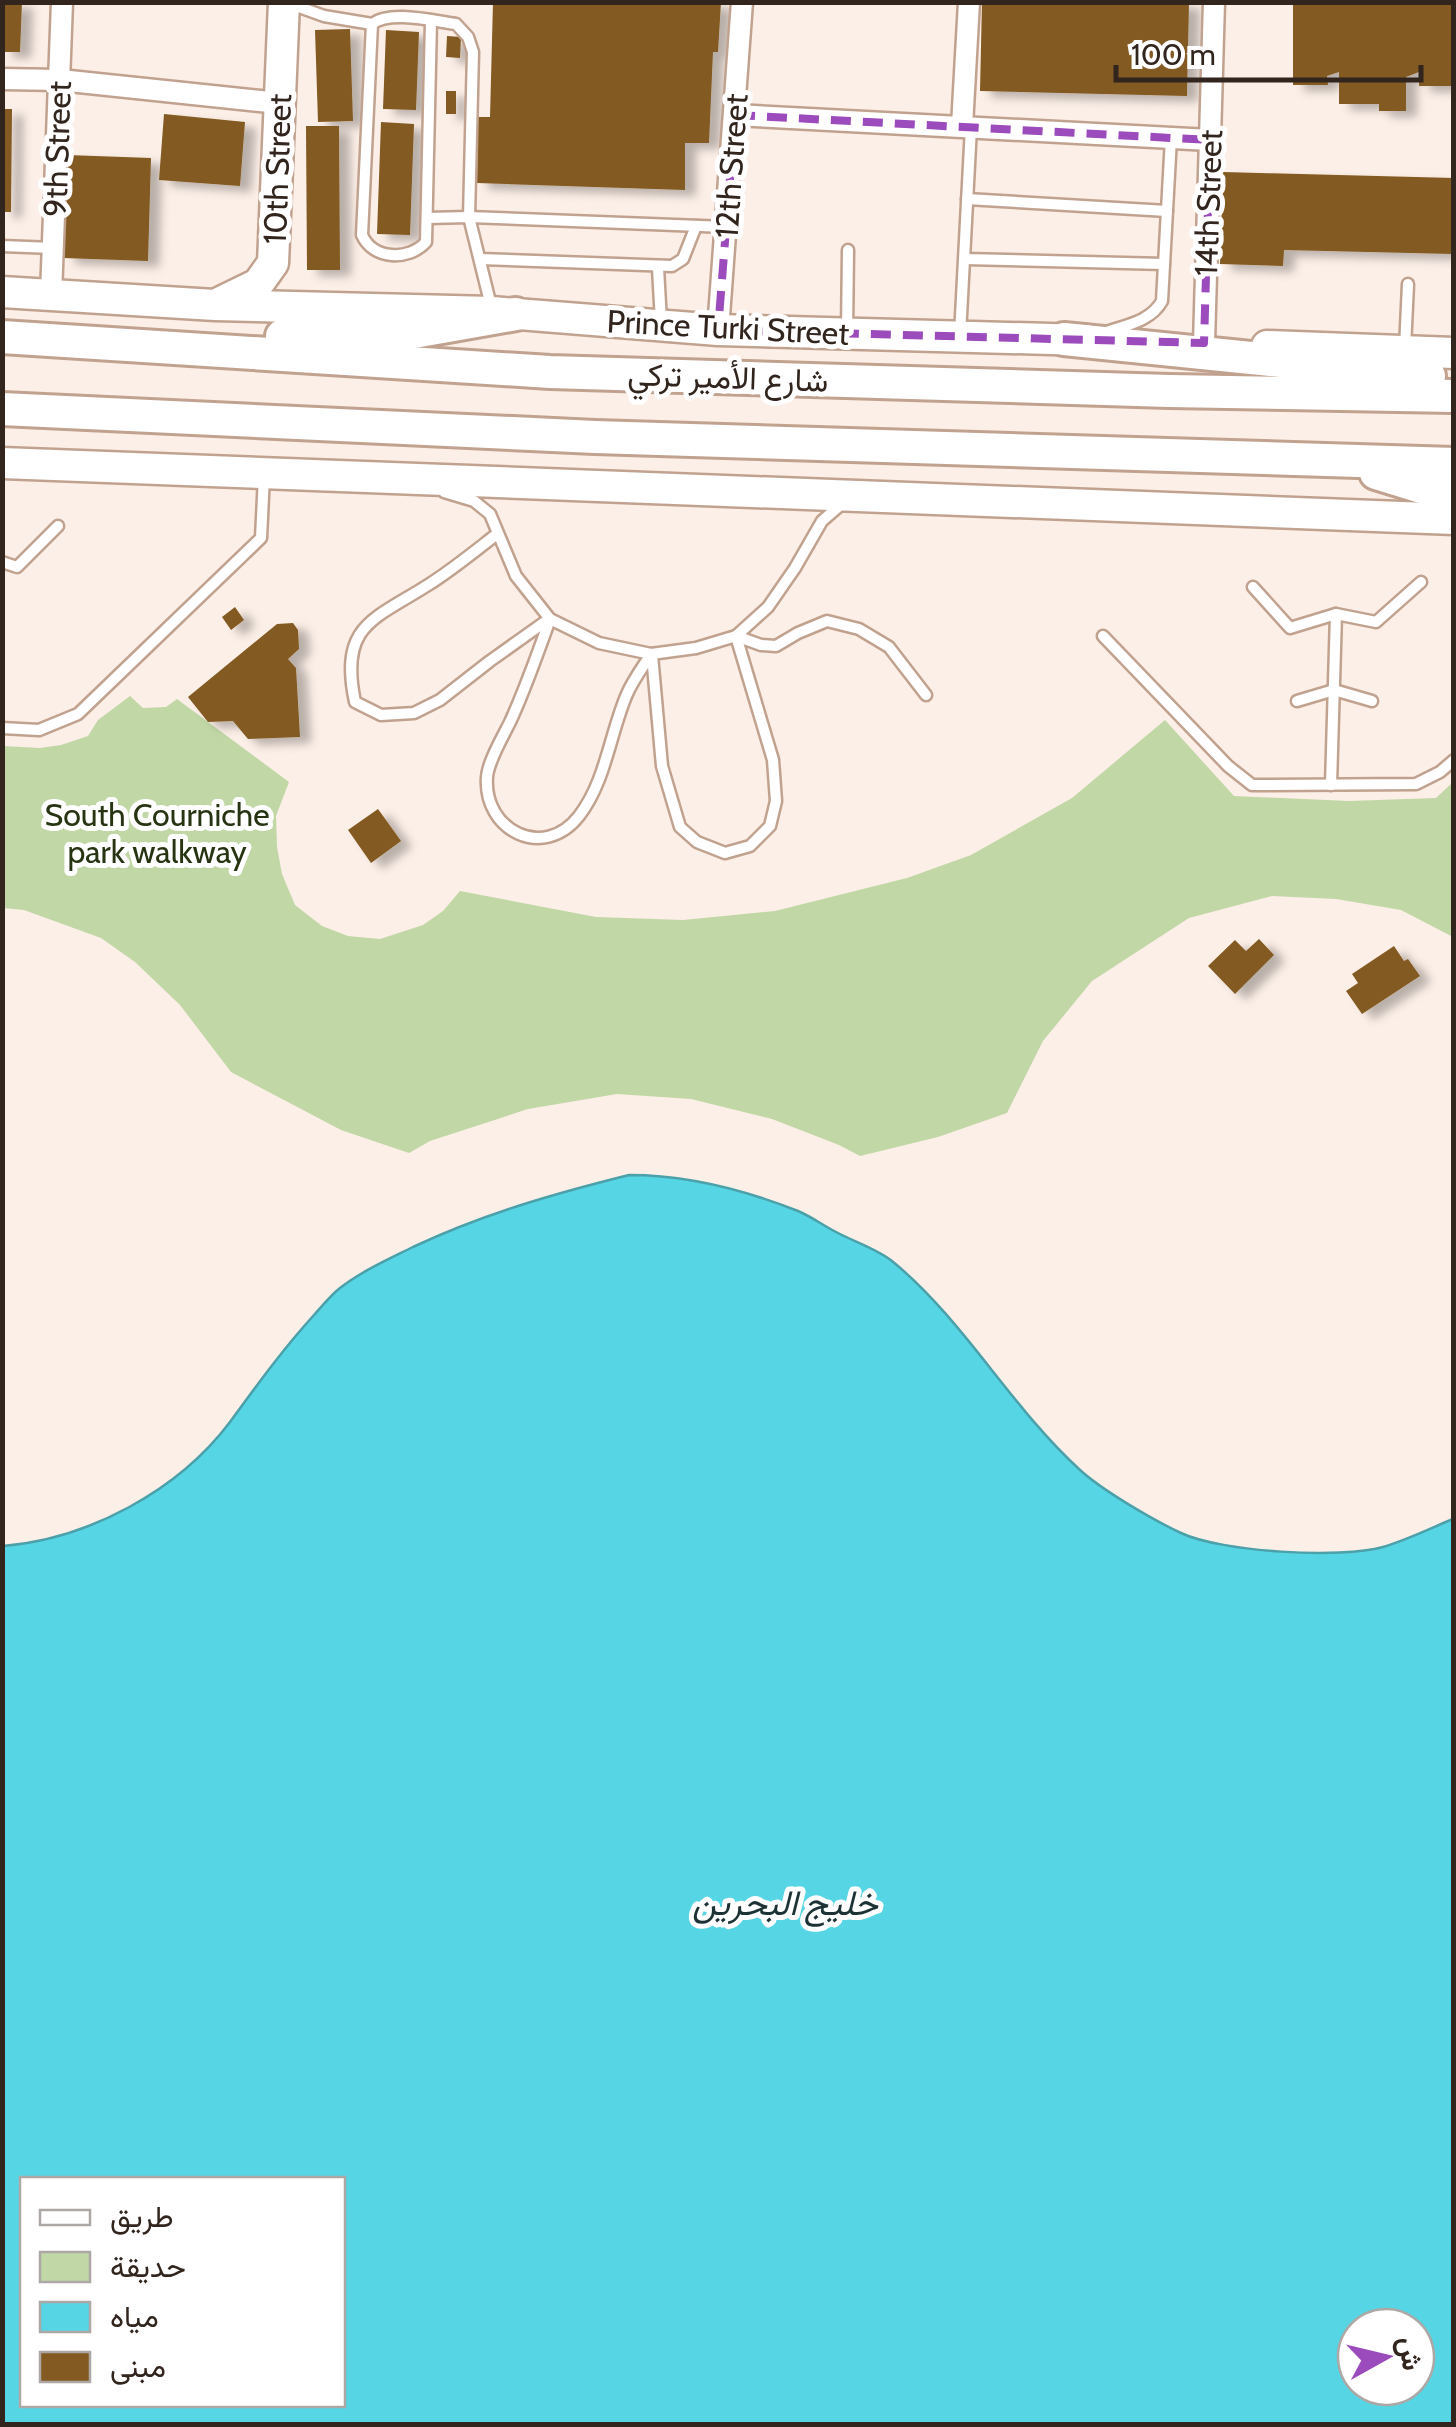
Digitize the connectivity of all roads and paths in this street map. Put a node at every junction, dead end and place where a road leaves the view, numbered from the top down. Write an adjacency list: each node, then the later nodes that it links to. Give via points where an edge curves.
1 (62, 2): 9 (street, 9th Street)
2 (285, 2): 7 (lane); 10 (street, 10th Street)
3 (742, 2): 11 (street, 12th Street)
4 (968, 2): 12 (street)
5 (1214, 2): 14 (street, 14th Street)
6 (432, 20): 7 (lane, via 390,17); 17 (lane, via 456,24 473,52); 18 (lane)
7 (372, 24): 18 (lane, via 362,235 377,253 418,251 426,242)
8 (2, 79): 9 (street)
9 (60, 80): 10 (street); 22 (street, 9th Street)
10 (279, 103): 31 (street, 10th Street, via 273,263 258,284)
11 (735, 115): 12 (street); 20 (street, 12th Street)
12 (966, 126): 13 (street); 15 (lane)
13 (1171, 138): 14 (street); 16 (lane)
14 (1210, 140): 40 (street, 14th Street)
15 (968, 198): 16 (lane); 25 (lane)
16 (1167, 211): 26 (lane)
17 (468, 217): 18 (lane); 19 (lane); 24 (lane)
18 (427, 218)
19 (696, 226): 20 (lane); 27 (lane, via 683,259)
20 (726, 227): 34 (street, 12th Street)
21 (2, 246): 22 (lane)
22 (53, 248): 30 (street, 9th Street)
23 (848, 250): 35 (lane)
24 (480, 259): 27 (lane); 32 (lane)
25 (964, 259): 26 (lane); 36 (lane)
26 (1164, 264): 39 (lane, via 1158,309 1132,324)
27 (658, 268): 33 (lane)
28 (1408, 284): 41 (lane)
29 (2, 292): 30 (street, Prince Turki Street)
30 (52, 295): 31 (street, Prince Turki Street)
31 (215, 305): 32 (street, Prince Turki Street)
32 (504, 313): 33 (street, Prince Turki Street); 38 (main road, via 408,333)
33 (661, 325): 34 (street, Prince Turki Street)
34 (718, 330): 35 (street, Prince Turki Street)
35 (847, 333): 36 (street, Prince Turki Street)
36 (960, 336): 39 (street, Prince Turki Street)
37 (2, 337): 38 (main road, شارع الأمير تركي)
38 (67, 340): 44 (main road, شارع الأمير تركي, via 550,372)
39 (1072, 340): 40 (street, Prince Turki Street); 43 (main road)
40 (1204, 343): 41 (street, Prince Turki Street)
41 (1405, 351): 42 (street, Prince Turki Street)
42 (1454, 353)
43 (1454, 379)
44 (1454, 396)
45 (2, 409): 46 (main road, شارع الأمير تركي)
46 (1339, 462): 48 (main road, شارع الأمير تركي); 52 (main road)
47 (2, 463): 49 (street)
48 (1454, 464)
49 (264, 472): 50 (street); 68 (lane, via 260,538 78,714 38,730)
50 (395, 478): 51 (street); 55 (lane, via 474,501 490,514)
51 (853, 495): 53 (street); 61 (lane, via 822,521 768,607)
52 (1454, 498)
53 (1454, 519)
54 (58, 526): 56 (lane, via 17,567)
55 (498, 534): 60 (lane, via 516,576); 60 (lane, via 370,619 353,647 354,702 381,715 414,713)
56 (2, 562)
57 (1421, 582): 59 (lane, via 1376,622)
58 (1253, 588): 59 (lane, via 1290,628)
59 (1336, 614): 64 (lane)
60 (550, 619): 63 (lane, via 599,643); 63 (lane, via 487,775 500,824 524,836 560,833 579,816 628,692)
61 (736, 636): 63 (lane); 63 (lane, via 773,760 776,801 770,826 750,846 725,852 680,827 662,766); 65 (lane, via 776,646 826,621 859,629 889,647)
62 (1103, 636): 70 (lane, via 1252,785)
63 (652, 654)
64 (1334, 690): 66 (lane); 67 (lane); 70 (lane)
65 (926, 695)
66 (1297, 700)
67 (1372, 702)
68 (2, 728)
69 (1454, 760): 70 (lane, via 1416,784)
70 (1331, 785)

